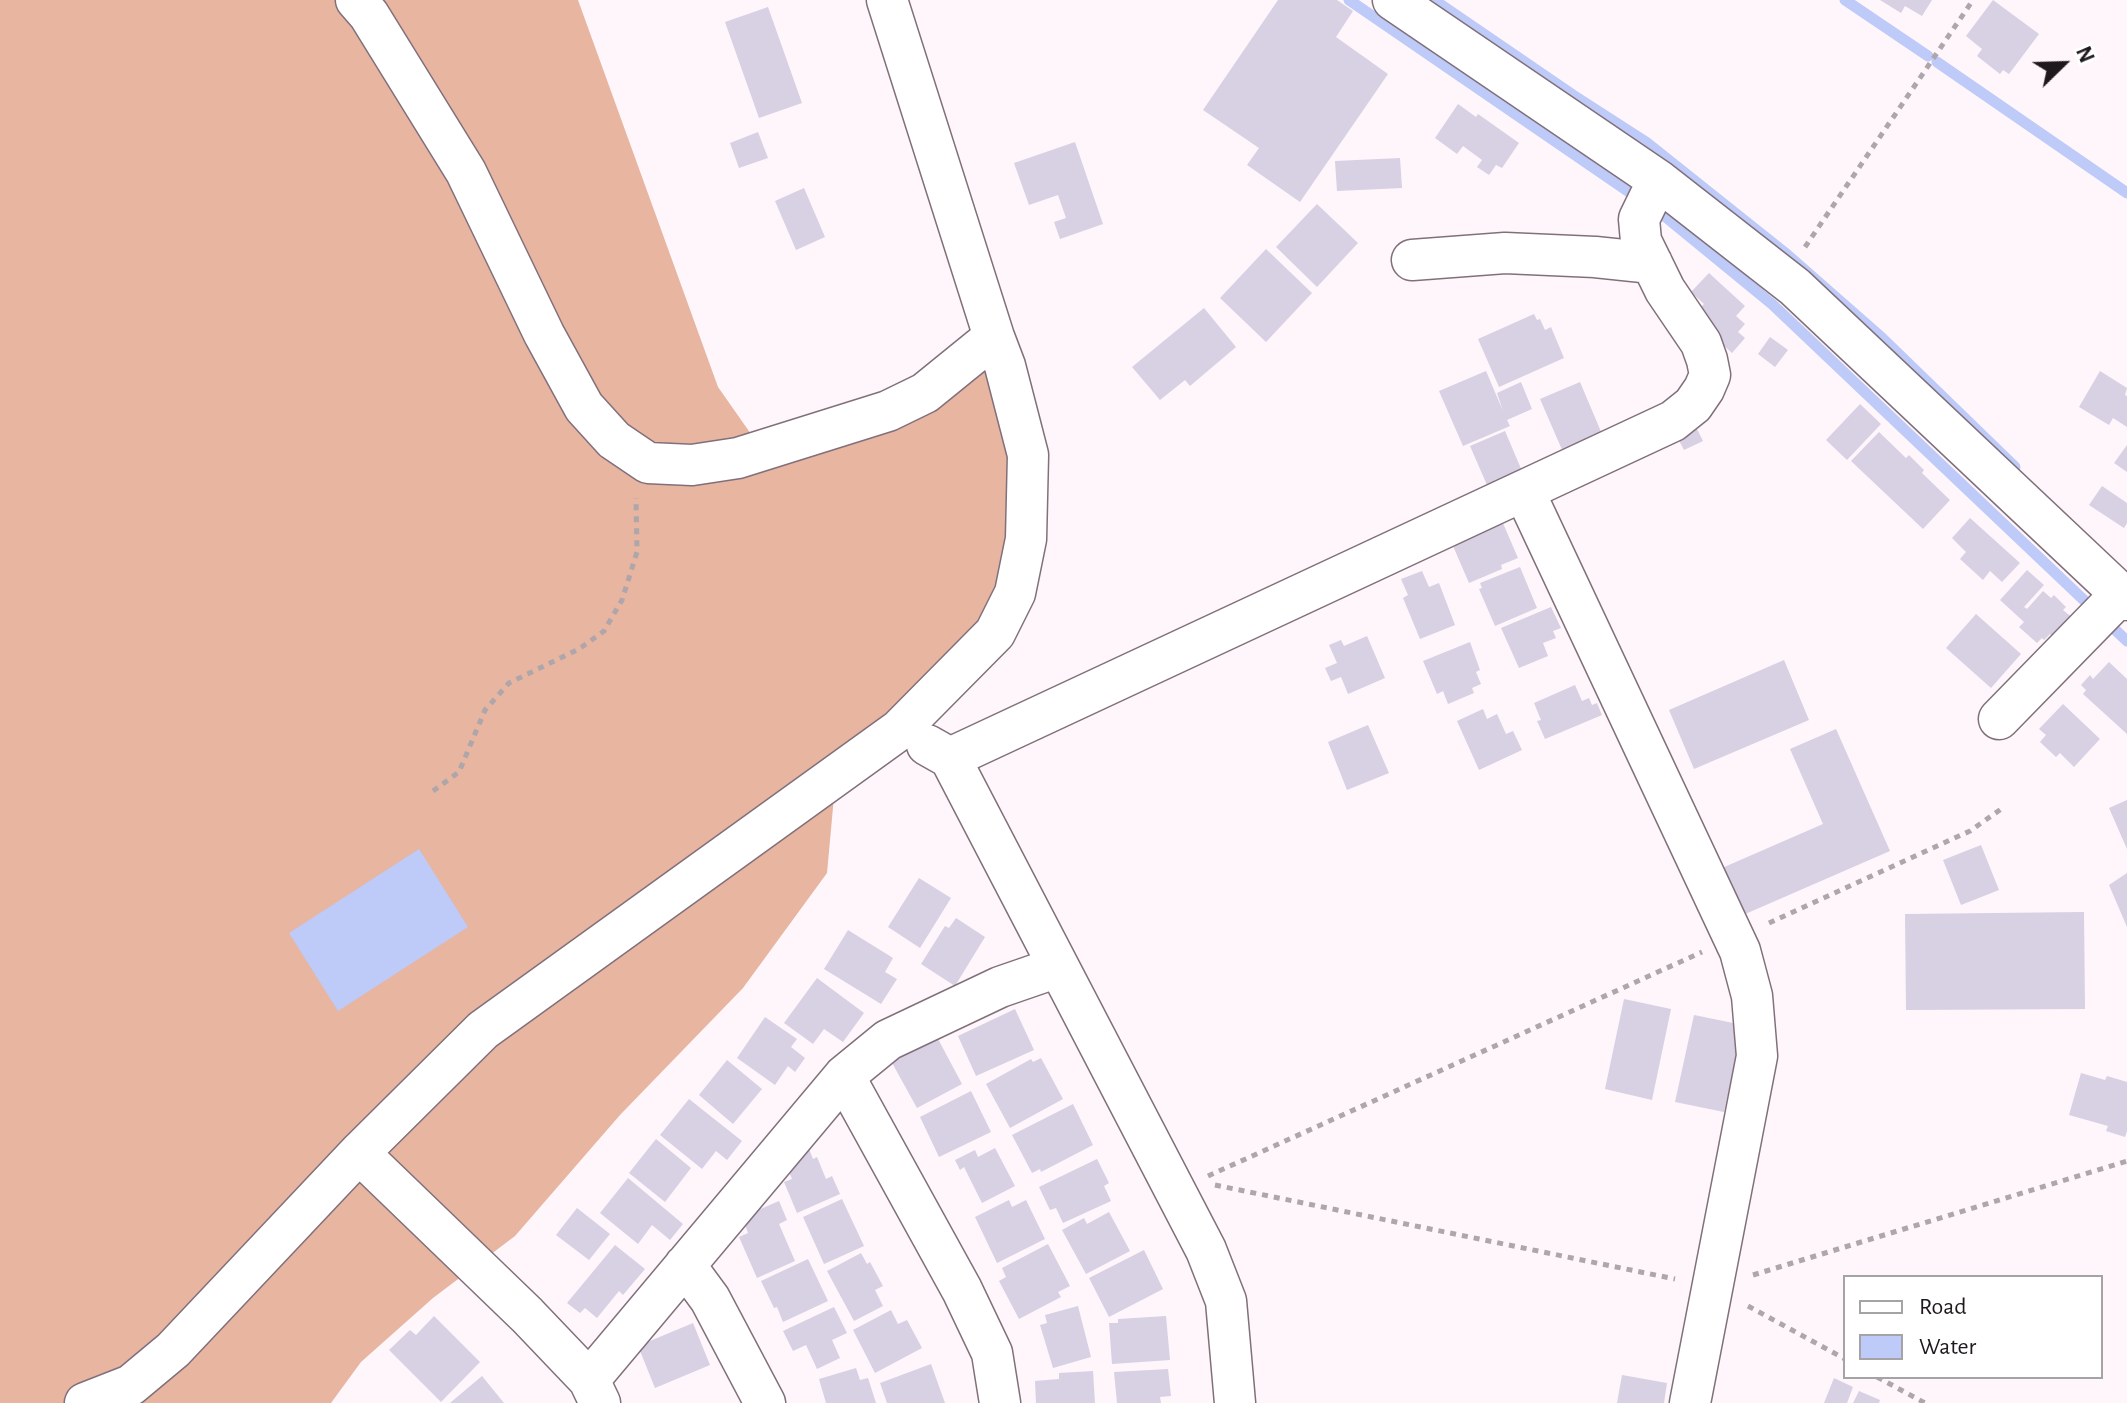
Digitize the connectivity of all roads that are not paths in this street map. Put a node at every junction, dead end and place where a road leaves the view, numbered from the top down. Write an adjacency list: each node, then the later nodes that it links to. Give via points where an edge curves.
1 (356, 0): 7 (street, via 466,172 584,407 614,440 648,463 692,465 738,458 888,411 925,393)
2 (887, 0): 7 (street)
3 (1393, 0): 4 (street)
4 (1649, 198): 6 (street, via 1641,241); 9 (street, via 1795,287)
5 (1412, 260): 6 (street, via 1505,253)
6 (1652, 263): 8 (street, via 1701,343 1710,375 1704,389 1673,421)
7 (994, 337): 11 (street, via 1028,455 1026,539 1015,593 995,633)
8 (1524, 491): 12 (street); 22 (street, via 1740,951 1752,996 1757,1056)
9 (2110, 608): 10 (street)
10 (1999, 719)
11 (899, 730): 12 (street); 15 (street, via 483,1030)
12 (950, 758): 13 (street)
13 (1058, 967): 14 (street, via 1000,987 888,1040); 21 (street, via 1185,1185 1226,1301)
14 (844, 1076): 16 (street); 20 (street, via 962,1290 992,1353)
15 (359, 1153): 17 (street, via 527,1315); 18 (street, via 173,1350 131,1385)
16 (685, 1265): 17 (street); 19 (street, via 710,1299)
17 (595, 1392)
18 (85, 1403)
19 (765, 1403)
20 (1000, 1403)
21 (1235, 1403)
22 (1690, 1403)

